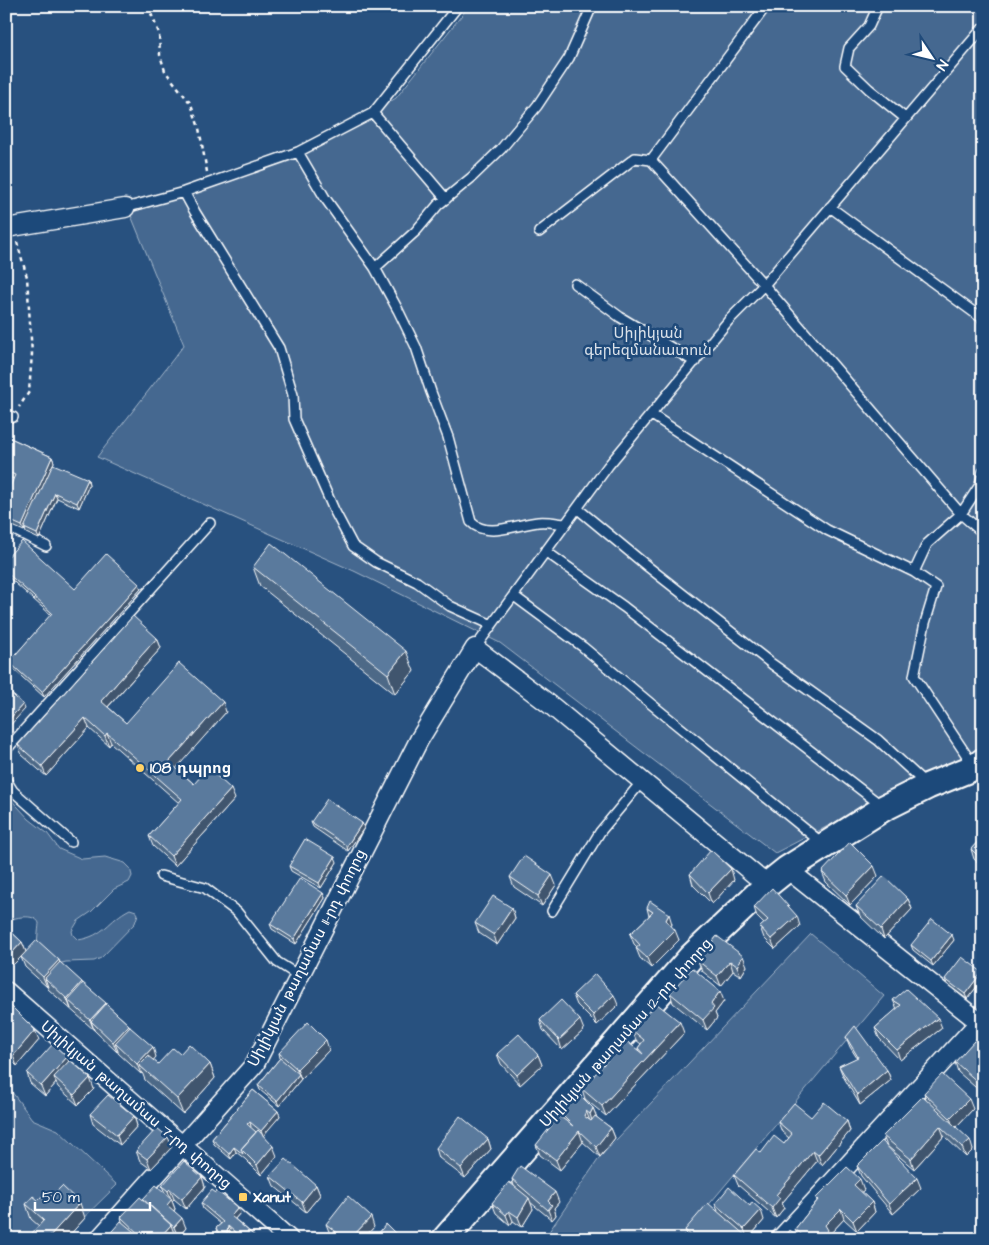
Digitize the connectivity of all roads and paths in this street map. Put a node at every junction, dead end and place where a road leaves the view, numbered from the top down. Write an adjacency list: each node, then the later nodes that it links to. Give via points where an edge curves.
1 (148, 6): 11 (path, via 159,33 165,71 190,104 199,128)
2 (458, 6): 7 (lane)
3 (766, 6): 10 (lane)
4 (878, 6): 8 (lane, via 869,26 850,48 844,66)
5 (590, 7): 13 (lane, via 569,58 537,106 501,149)
6 (983, 28): 8 (lane)
7 (373, 113): 9 (lane); 13 (lane)
8 (905, 118): 14 (lane)
9 (298, 152): 11 (lane); 18 (lane, via 325,198)
10 (651, 160): 17 (lane, via 634,158); 20 (lane)
11 (209, 184): 12 (lane)
12 (184, 192): 15 (lane); 36 (lane, via 279,348 293,395 294,419 353,546 376,562 417,582 450,606)
13 (446, 199): 18 (lane)
14 (830, 207): 20 (lane); 21 (lane)
15 (126, 208): 16 (street)
16 (9, 227): 24 (path, via 27,277 32,354 29,392)
17 (539, 232)
18 (375, 268): 29 (lane, via 416,347 448,437 471,522 485,530 538,522)
19 (575, 284): 22 (lane, via 620,317)
20 (764, 285): 22 (lane, via 729,320); 27 (lane)
21 (983, 319)
22 (695, 362): 23 (lane)
23 (652, 415): 26 (lane, via 608,466); 34 (lane, via 827,530)
24 (10, 416)
25 (983, 472): 27 (lane, via 980,485)
26 (578, 509): 29 (lane); 42 (lane, via 772,664 878,740)
27 (961, 514): 31 (lane); 34 (lane, via 927,544)
28 (210, 523): 38 (lane)
29 (565, 524): 33 (lane)
30 (6, 526): 32 (lane)
31 (983, 533)
32 (46, 546)
33 (545, 551): 35 (lane); 43 (lane, via 631,613)
34 (914, 572): 39 (lane, via 936,587 914,676)
35 (514, 596): 36 (lane); 45 (lane, via 584,647)
36 (492, 625): 37 (lane)
37 (475, 648): 41 (street); 50 (street, Սիլիկյան թաղամաս 11-րդ փողոց, via 419,740)
38 (6, 750)
39 (979, 764): 42 (main road, Սիլիկյան թաղամաս 12-րդ փողոց)
40 (6, 780): 44 (lane)
41 (642, 780): 48 (street); 49 (lane, via 600,832)
42 (928, 786): 43 (main road, Սիլիկյան թաղամաս 12-րդ փողոց)
43 (884, 808): 45 (main road, Սիլիկյան թաղամաս 12-րդ փողոց)
44 (71, 842)
45 (824, 845): 46 (main road, Սիլիկյան թաղամաս 12-րդ փողոց)
46 (786, 869): 48 (main road, Սիլիկյան թաղամաս 12-րդ փողոց); 52 (street)
47 (161, 876): 50 (lane, via 205,888 237,912 278,962)
48 (766, 885): 56 (main road, Սիլիկյան թաղամաս 12-րդ փողոց, via 691,957)
49 (552, 911)
50 (299, 976): 53 (street, Սիլիկյան թաղամաս 11-րդ փողոց, via 255,1064)
51 (6, 991): 53 (street, Սիլիկյան թաղամաս 7-րդ փողոց)
52 (982, 1021): 57 (street)
53 (183, 1145): 54 (street, Սիլիկյան թաղամաս 11-րդ փողոց); 55 (street, Սիլիկյան թաղամաս 7-րդ փողոց)
54 (99, 1239)
55 (289, 1239)
56 (444, 1239)
57 (780, 1239)

